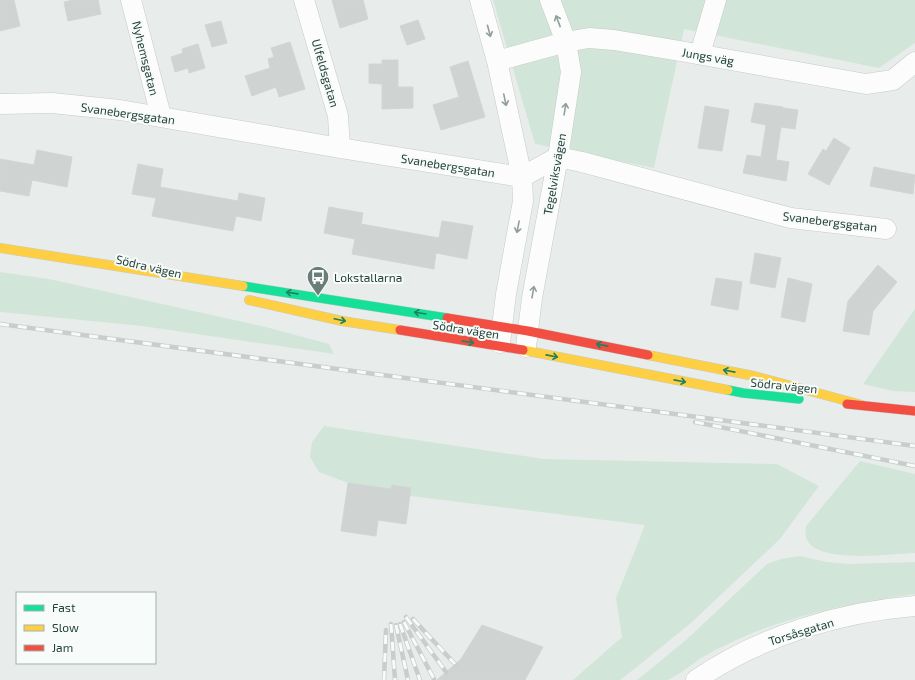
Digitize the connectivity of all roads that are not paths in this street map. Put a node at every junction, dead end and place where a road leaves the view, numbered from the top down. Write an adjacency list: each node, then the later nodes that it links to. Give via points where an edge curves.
1 (131, 0): 11 (street, Nyhemsgatan)
2 (304, 0): 12 (street, Ulfeldsgatan, via 338,116)
3 (480, 0): 8 (street, one-way to 8)
4 (550, 0): 6 (street, Tegelviksvägen, one-way to 4)
5 (716, 0): 7 (street)
6 (566, 42): 7 (street, Jungs väg, via 589,38 614,40); 8 (street, Jungs väg); 13 (street, Tegelviksvägen, one-way to 6, via 571,72)
7 (700, 54): 9 (street, Jungs väg, via 866,84 893,80)
8 (497, 61): 14 (street, one-way to 14)
9 (915, 62)
10 (0, 104): 11 (street, Svanebergsgatan, via 52,103)
11 (161, 116): 12 (street, Svanebergsgatan)
12 (340, 148): 14 (street, Svanebergsgatan)
13 (558, 157): 14 (street); 15 (street, Svanebergsgatan, via 791,218); 21 (street, Tegelviksvägen, one-way to 13)
14 (522, 177): 20 (street, one-way to 20, via 523,201)
15 (886, 229)
16 (0, 248): 17 (main road, Södra vägen)
17 (70, 260): 18 (main road, Södra vägen); 20 (main road, Södra vägen, one-way to 17)
18 (188, 287)
19 (241, 298): 22 (main road, Södra vägen, one-way to 22, via 342,321)
20 (502, 326): 21 (main road, Södra vägen); 22 (street)
21 (528, 331): 23 (street, Tegelviksvägen); 24 (main road, Södra vägen, one-way to 21, via 754,376)
22 (500, 347): 23 (main road, Södra vägen)
23 (526, 351): 24 (main road, Södra vägen, one-way to 24, via 743,393)
24 (862, 405): 25 (main road, Södra vägen)
25 (915, 411)
26 (915, 606): 27 (street, Torsåsgatan, via 886,608 811,625 758,645)
27 (696, 680)

